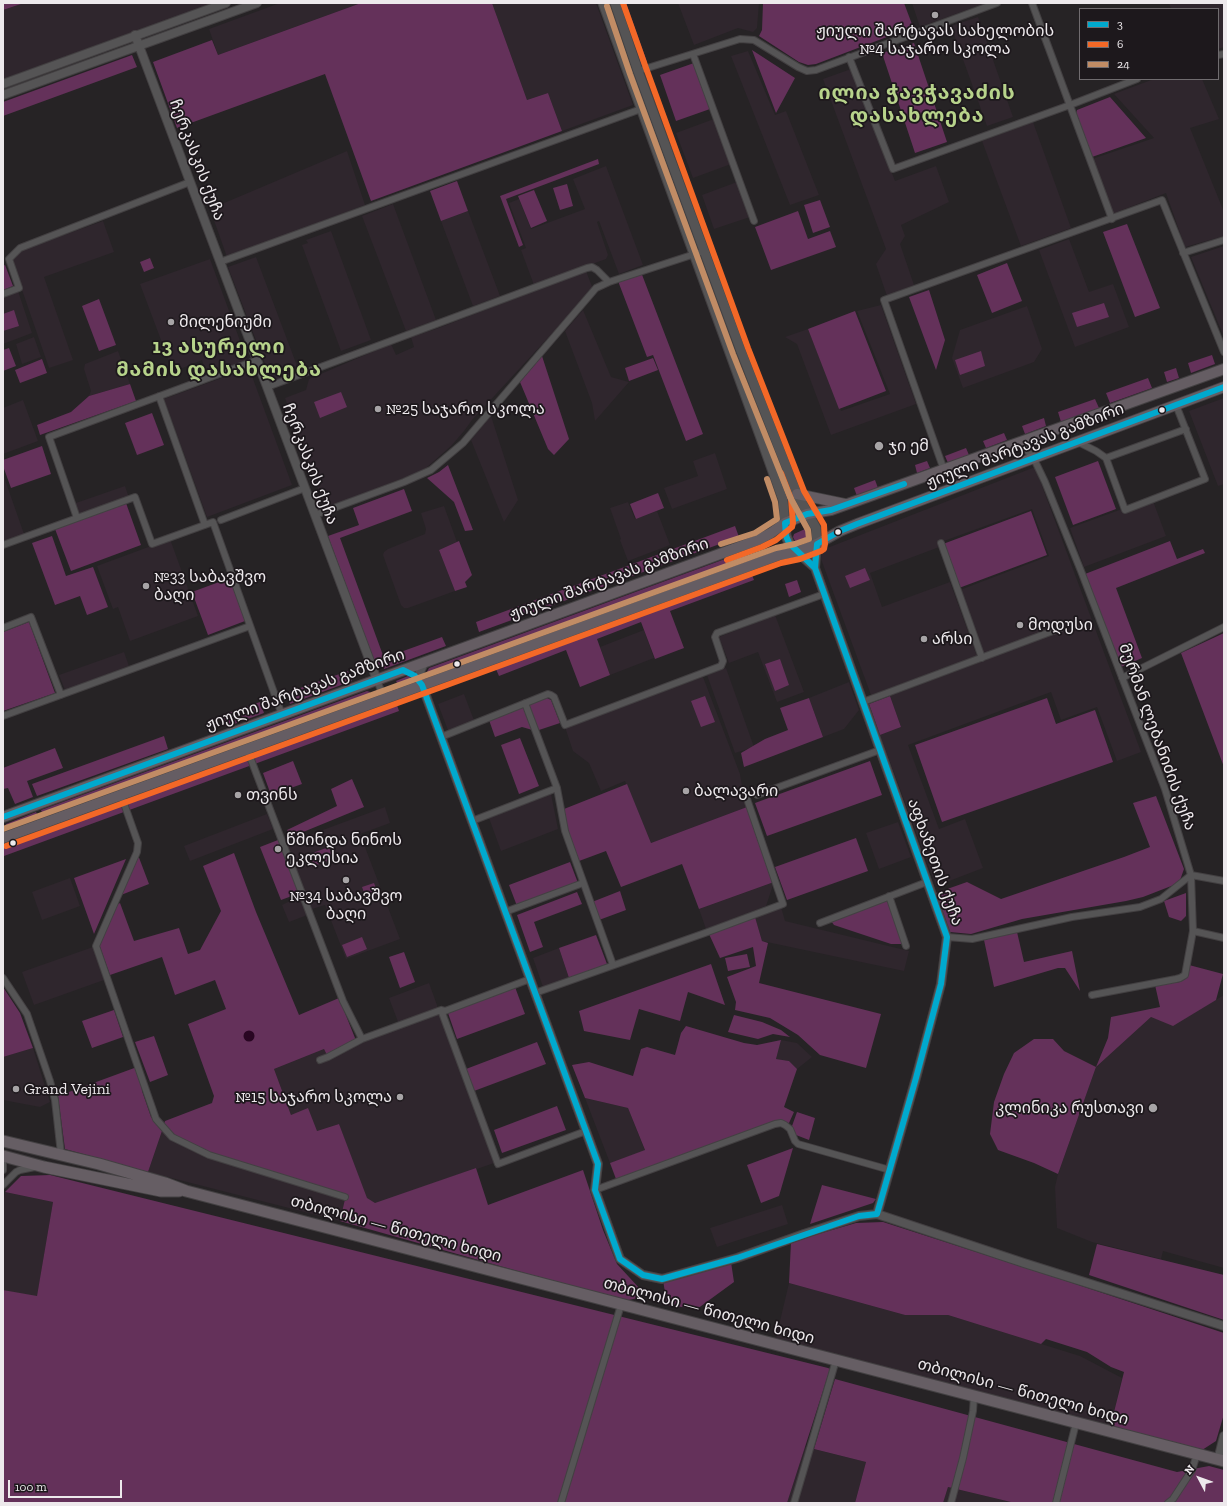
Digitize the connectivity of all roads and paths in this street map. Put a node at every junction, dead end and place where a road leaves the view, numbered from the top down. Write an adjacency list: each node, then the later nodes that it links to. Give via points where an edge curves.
1 (226, 3): 7 (street)
2 (257, 3): 8 (street)
3 (603, 3): 16 (main road)
4 (615, 3): 11 (main road)
5 (997, 3): 10 (street)
6 (1032, 3): 15 (street)
7 (135, 35): 8 (street, ჩერკასკის ქუჩა); 13 (street)
8 (139, 46): 14 (street); 17 (street, ჩერკასკის ქუჩა)
9 (693, 54): 10 (street, via 740,38 754,40 807,71); 11 (street); 19 (street)
10 (849, 57): 15 (street, via 893,169)
11 (638, 71): 21 (main road)
12 (1134, 80): 15 (street)
13 (3, 84)
14 (3, 95)
15 (1070, 105): 18 (street)
16 (641, 109): 22 (main road); 24 (street)
17 (190, 182): 24 (street, ჩერკასკის ქუჩა); 26 (street, via 20,248 10,259 19,288)
18 (1112, 219): 23 (street, via 1162,200); 39 (street, via 884,300)
19 (754, 221)
20 (1224, 240): 23 (street)
21 (704, 251): 22 (street); 41 (main road)
22 (694, 253): 25 (street); 47 (main road, via 783,500)
23 (1184, 253): 27 (street)
24 (220, 262): 28 (street, ჩერკასკის ქუჩა)
25 (609, 282): 30 (street, via 597,270 592,267 586,268); 44 (street, via 596,288 463,444 431,470)
26 (3, 294)
27 (1224, 352)
28 (257, 360): 30 (street, ჩერკასკის ქუჩა); 32 (street)
29 (1224, 369): 35 (main road, ჟიული შარტავას გამზირი)
30 (267, 387): 40 (street, ჩერკასკის ქუჩა)
31 (1224, 387): 33 (main road, ჟიული შარტავას გამზირი)
32 (159, 396): 45 (street, via 49,437); 48 (street)
33 (1176, 405): 34 (street); 36 (main road, ჟიული შარტავას გამზირი)
34 (1186, 429): 37 (street); 37 (street, via 1205,479 1125,510)
35 (1020, 442): 38 (street, მურმან ლებანიძის ქუჩა); 39 (main road, ჟიული შარტავას გამზირი)
36 (1078, 442): 37 (street); 38 (main road, ჟიული შარტავას გამზირი)
37 (1106, 458)
38 (1034, 459): 50 (main road, ჟიული შარტავას გამზირი, via 840,531); 62 (street, მურმან ლებანიძის ქუჩა)
39 (944, 470): 42 (main road, ჟიული შარტავას გამზირი)
40 (305, 488): 44 (street, ჩერკასკის ქუჩა); 46 (street)
41 (797, 494): 42 (main road); 43 (main road)
42 (847, 504): 43 (main road, ჟიული შარტავას გამზირი)
43 (808, 514): 47 (main road, ჟიული შარტავას გამზირი); 50 (main road, via 816,528)
44 (315, 515): 63 (street, ჩერკასკის ქუჩა)
45 (77, 518): 48 (street, via 135,497 152,544); 51 (street)
46 (221, 520)
47 (785, 523): 52 (main road, via 786,536); 60 (main road, ჟიული შარტავას გამზირი, via 758,540)
48 (205, 525): 55 (street, via 213,522)
49 (941, 543): 59 (street)
50 (817, 544): 52 (main road, ჟიული შარტავას გამზირი); 53 (street, აფხაზეთის ქუჩა)
51 (3, 545)
52 (797, 552): 53 (street, აფხაზეთის ქუჩა); 64 (main road, ჟიული შარტავას გამზირი, via 779,555)
53 (815, 568): 54 (street, აფხაზეთის ქუჩა)
54 (824, 594): 67 (street, აფხაზეთის ქუჩა); 68 (street, via 717,634 715,637 723,661 721,666 565,725 551,695)
55 (250, 626): 65 (street); 69 (street)
56 (1224, 627): 62 (street)
57 (3, 628): 65 (street, via 31,617)
58 (1061, 628): 59 (street)
59 (982, 658): 67 (street)
60 (424, 663): 61 (main road, ჟიული შარტავას გამზირი); 64 (street, via 420,674)
61 (403, 670): 63 (main road, ჟიული შარტავას გამზირი); 64 (street, via 415,676)
62 (1122, 678): 81 (street, მურმან ლებანიძის ქუჩა, via 1165,789)
63 (377, 680): 66 (street, ჩერკასკის ქუჩა); 69 (main road, ჟიული შარტავას გამზირი)
64 (422, 685): 66 (main road, ჟიული შარტავას გამზირი); 71 (street)
65 (61, 695): 70 (street)
66 (384, 699): 72 (main road, ჟიული შარტავას გამზირი)
67 (863, 702): 73 (street, აფხაზეთის ქუჩა)
68 (525, 703): 71 (street); 74 (street)
69 (282, 715): 78 (main road, ჟიული შარტავას გამზირი)
70 (3, 716)
71 (441, 737): 79 (street)
72 (247, 749): 75 (main road, ჟიული შარტავას გამზირი); 98 (street, via 343,1001)
73 (880, 750): 76 (street); 83 (street, აფხაზეთის ქუჩა)
74 (557, 788): 79 (street); 84 (street, via 565,831)
75 (121, 795): 80 (main road, ჟიული შარტავას გამზირი); 110 (street, via 138,848 96,946 156,1119 172,1136 209,1155)
76 (757, 795)
77 (747, 799): 92 (street, via 783,904)
78 (3, 817)
79 (472, 822): 86 (street)
80 (3, 838)
81 (1190, 875): 82 (street); 88 (street, მურმან ლებანიძის ქუჩა); 89 (street, via 1161,899 1140,907 1072,917 972,939)
82 (1224, 881)
83 (927, 882): 85 (street); 89 (street, აფხაზეთის ქუჩა)
84 (583, 883): 86 (street); 92 (street)
85 (889, 896): 87 (street); 91 (street)
86 (505, 912): 94 (street)
87 (820, 923)
88 (1192, 931): 90 (street); 96 (street, მურმან ლებანიძის ქუჩა, via 1187,971 1183,977)
89 (947, 937): 106 (street, აფხაზეთის ქუჩა, via 941,984)
90 (1224, 938)
91 (906, 946)
92 (613, 965): 95 (street)
93 (3, 978): 102 (street, via 27,1014 50,1081 55,1100)
94 (530, 979): 95 (street); 97 (street, via 445,1011)
95 (535, 992): 100 (street)
96 (1092, 995)
97 (441, 1010): 98 (street); 100 (street, via 498,1164)
98 (362, 1039): 99 (street)
99 (320, 1060)
100 (586, 1131): 108 (street, via 598,1164)
101 (3, 1141): 102 (highway, თბილისი — წითელი ხიდი)
102 (61, 1154): 109 (highway, თბილისი — წითელი ხიდი)
103 (3, 1157): 104 (highway, თბილისი — წითელი ხიდი); 105 (street)
104 (44, 1167): 107 (street, via 20,1170); 109 (highway, თბილისი — წითელი ხიდი, via 161,1190)
105 (3, 1170)
106 (890, 1170): 108 (street, via 798,1144 790,1129 782,1123); 111 (street, აფხაზეთის ქუჩა)
107 (3, 1185)
108 (595, 1190): 111 (street, via 620,1259 643,1275 662,1279 731,1260 859,1216)
109 (186, 1191): 112 (highway, თბილისი — წითელი ხიდი)
110 (345, 1197)
111 (877, 1214): 113 (street)
112 (621, 1304): 114 (highway, თბილისი — წითელი ხიდი); 120 (street)
113 (1224, 1326)
114 (836, 1360): 115 (highway, თბილისი — წითელი ხიდი); 121 (street)
115 (974, 1396): 116 (highway, თბილისი — წითელი ხიდი); 122 (street, via 963,1458)
116 (1076, 1423): 118 (highway, თბილისი — წითელი ხიდი); 123 (street)
117 (1224, 1436): 119 (street)
118 (1197, 1454): 119 (highway, თბილისი — წითელი ხიდი); 124 (street, via 1192,1470)
119 (1221, 1461)
120 (561, 1503)
121 (794, 1503)
122 (951, 1503)
123 (1056, 1503)
124 (1168, 1503)

